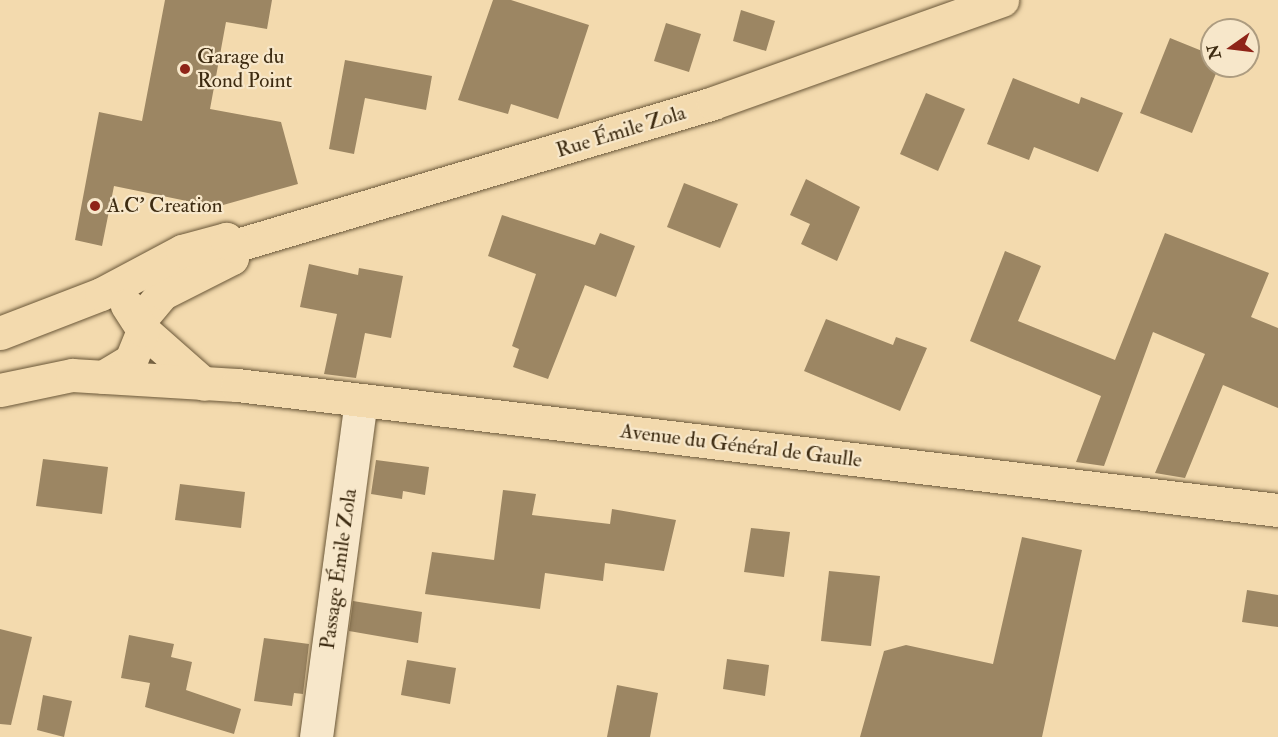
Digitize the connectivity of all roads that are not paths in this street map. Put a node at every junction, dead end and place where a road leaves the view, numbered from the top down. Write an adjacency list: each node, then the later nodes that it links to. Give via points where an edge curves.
1 (1002, 0): 2 (main road, Rue Émile Zola, via 713,103)
2 (234, 246): 3 (main road, Rue Émile Zola, via 226,239 182,251); 4 (main road, via 232,258 163,293)
3 (101, 294): 4 (main road, via 126,304); 5 (main road)
4 (142, 325): 6 (main road, Avenue du Général de Gaulle, via 131,360); 7 (main road)
5 (0, 333)
6 (103, 377): 7 (main road, Avenue du Général de Gaulle); 8 (main road, Avenue du Général de Gaulle, via 35,379)
7 (204, 384): 9 (main road, Avenue du Général de Gaulle)
8 (0, 390)
9 (361, 401): 10 (main road, Avenue du Général de Gaulle); 11 (street, Passage Émile Zola)
10 (1278, 510)
11 (316, 737)

